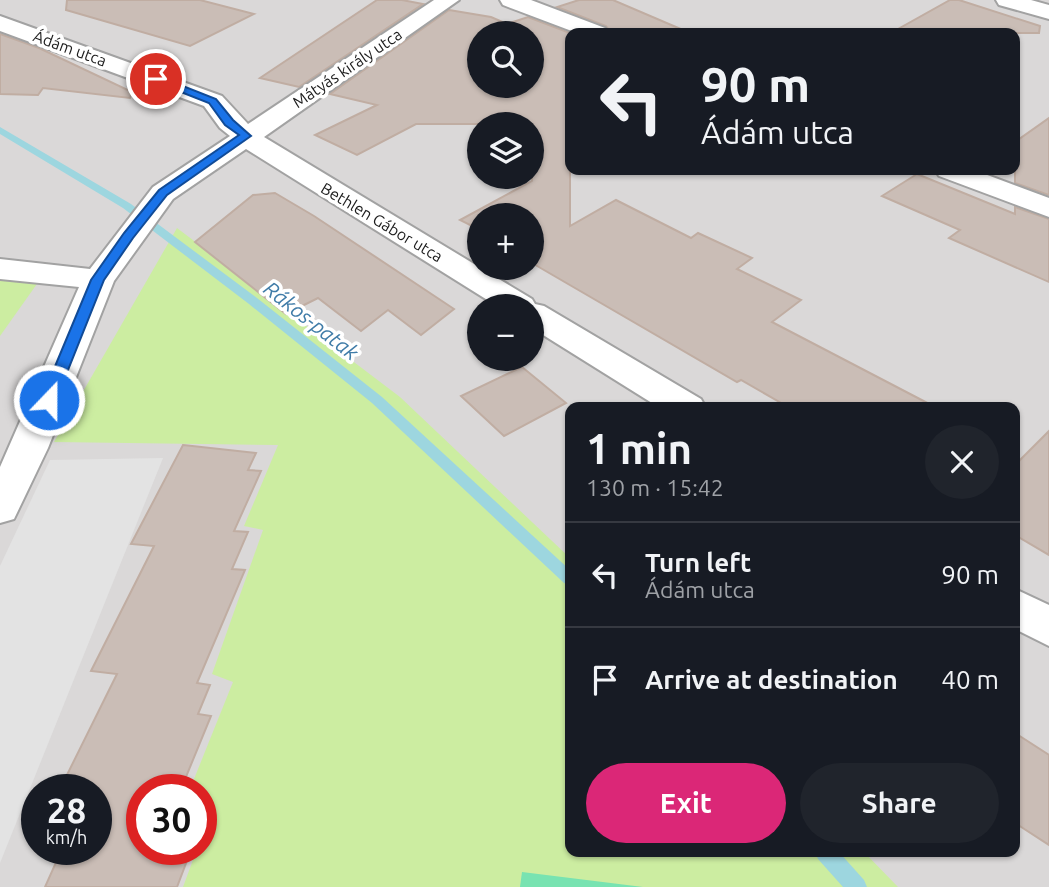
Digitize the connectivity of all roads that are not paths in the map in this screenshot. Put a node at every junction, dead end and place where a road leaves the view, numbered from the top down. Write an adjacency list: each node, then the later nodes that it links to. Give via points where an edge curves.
1 (448, 0): 7 (street, Mátyás király utca)
2 (511, 0): 6 (street)
3 (1007, 0): 4 (street)
4 (1049, 12)
5 (0, 23): 7 (street, Ádám utca, via 213,101)
6 (584, 28)
7 (246, 136): 11 (street, Mátyás király utca, via 163,193); 12 (street, Bethlen Gábor utca)
8 (962, 175): 9 (street)
9 (1049, 208)
10 (0, 269): 11 (street)
11 (98, 280): 15 (street, Mátyás király utca)
12 (500, 294)
13 (544, 320): 14 (street)
14 (678, 402)
15 (0, 508)
16 (1020, 610): 17 (street)
17 (1049, 627)

